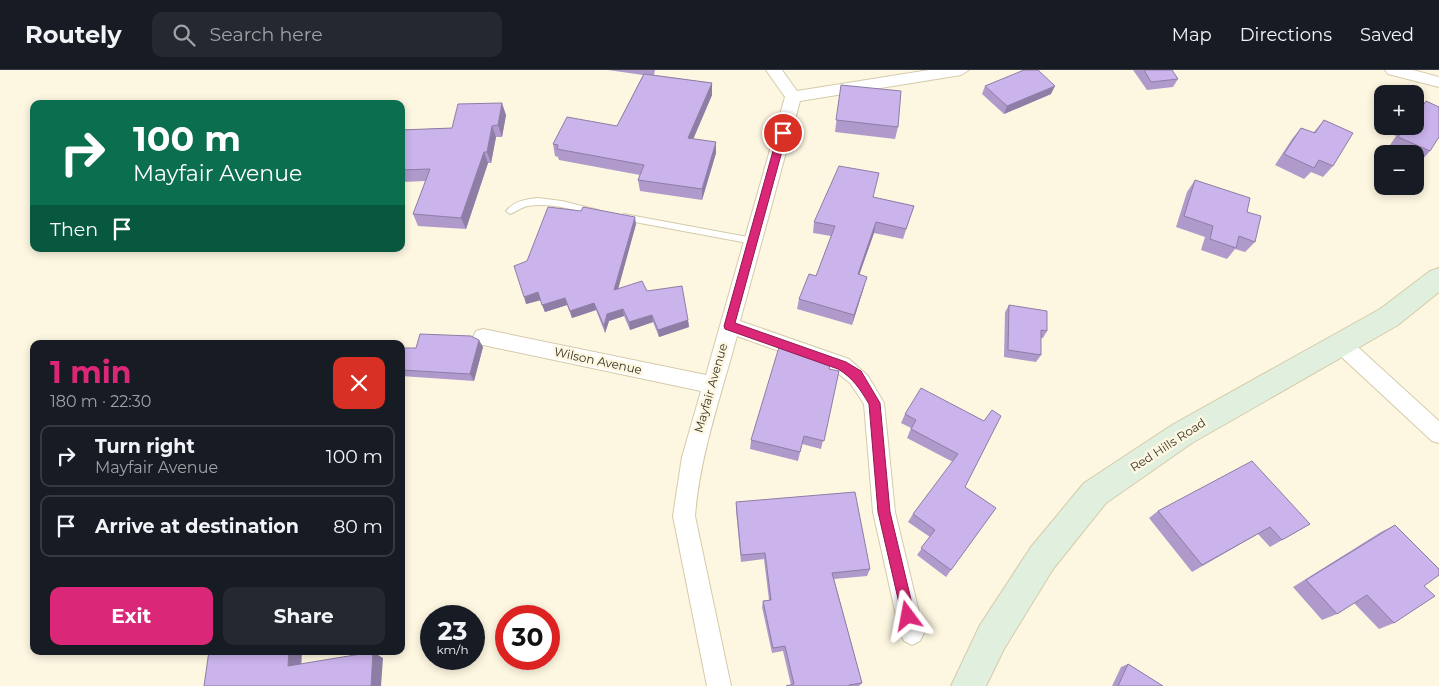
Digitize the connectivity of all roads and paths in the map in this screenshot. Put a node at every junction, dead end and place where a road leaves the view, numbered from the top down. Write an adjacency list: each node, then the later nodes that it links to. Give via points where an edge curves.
1 (774, 70): 5 (street)
2 (961, 70): 5 (street)
3 (1393, 70): 4 (street)
4 (1439, 82)
5 (793, 97): 9 (street, Mayfair Avenue)
6 (510, 211): 7 (lane, via 516,204 536,201)
7 (607, 214)
8 (616, 216): 9 (lane)
9 (753, 240): 11 (street, Mayfair Avenue)
10 (1439, 278): 13 (main road, Red Hills Road, via 1390,317)
11 (729, 326): 14 (street, Mayfair Avenue); 16 (street, via 842,365 856,374 866,388 874,403 884,512)
12 (483, 337): 14 (street, Wilson Avenue)
13 (1341, 344): 15 (street); 18 (main road, Red Hills Road, via 1182,434 1095,493 1042,558 992,637)
14 (713, 385): 17 (street, Mayfair Avenue, via 690,460 684,516)
15 (1439, 434)
16 (912, 633)
17 (719, 686)
18 (968, 686)

